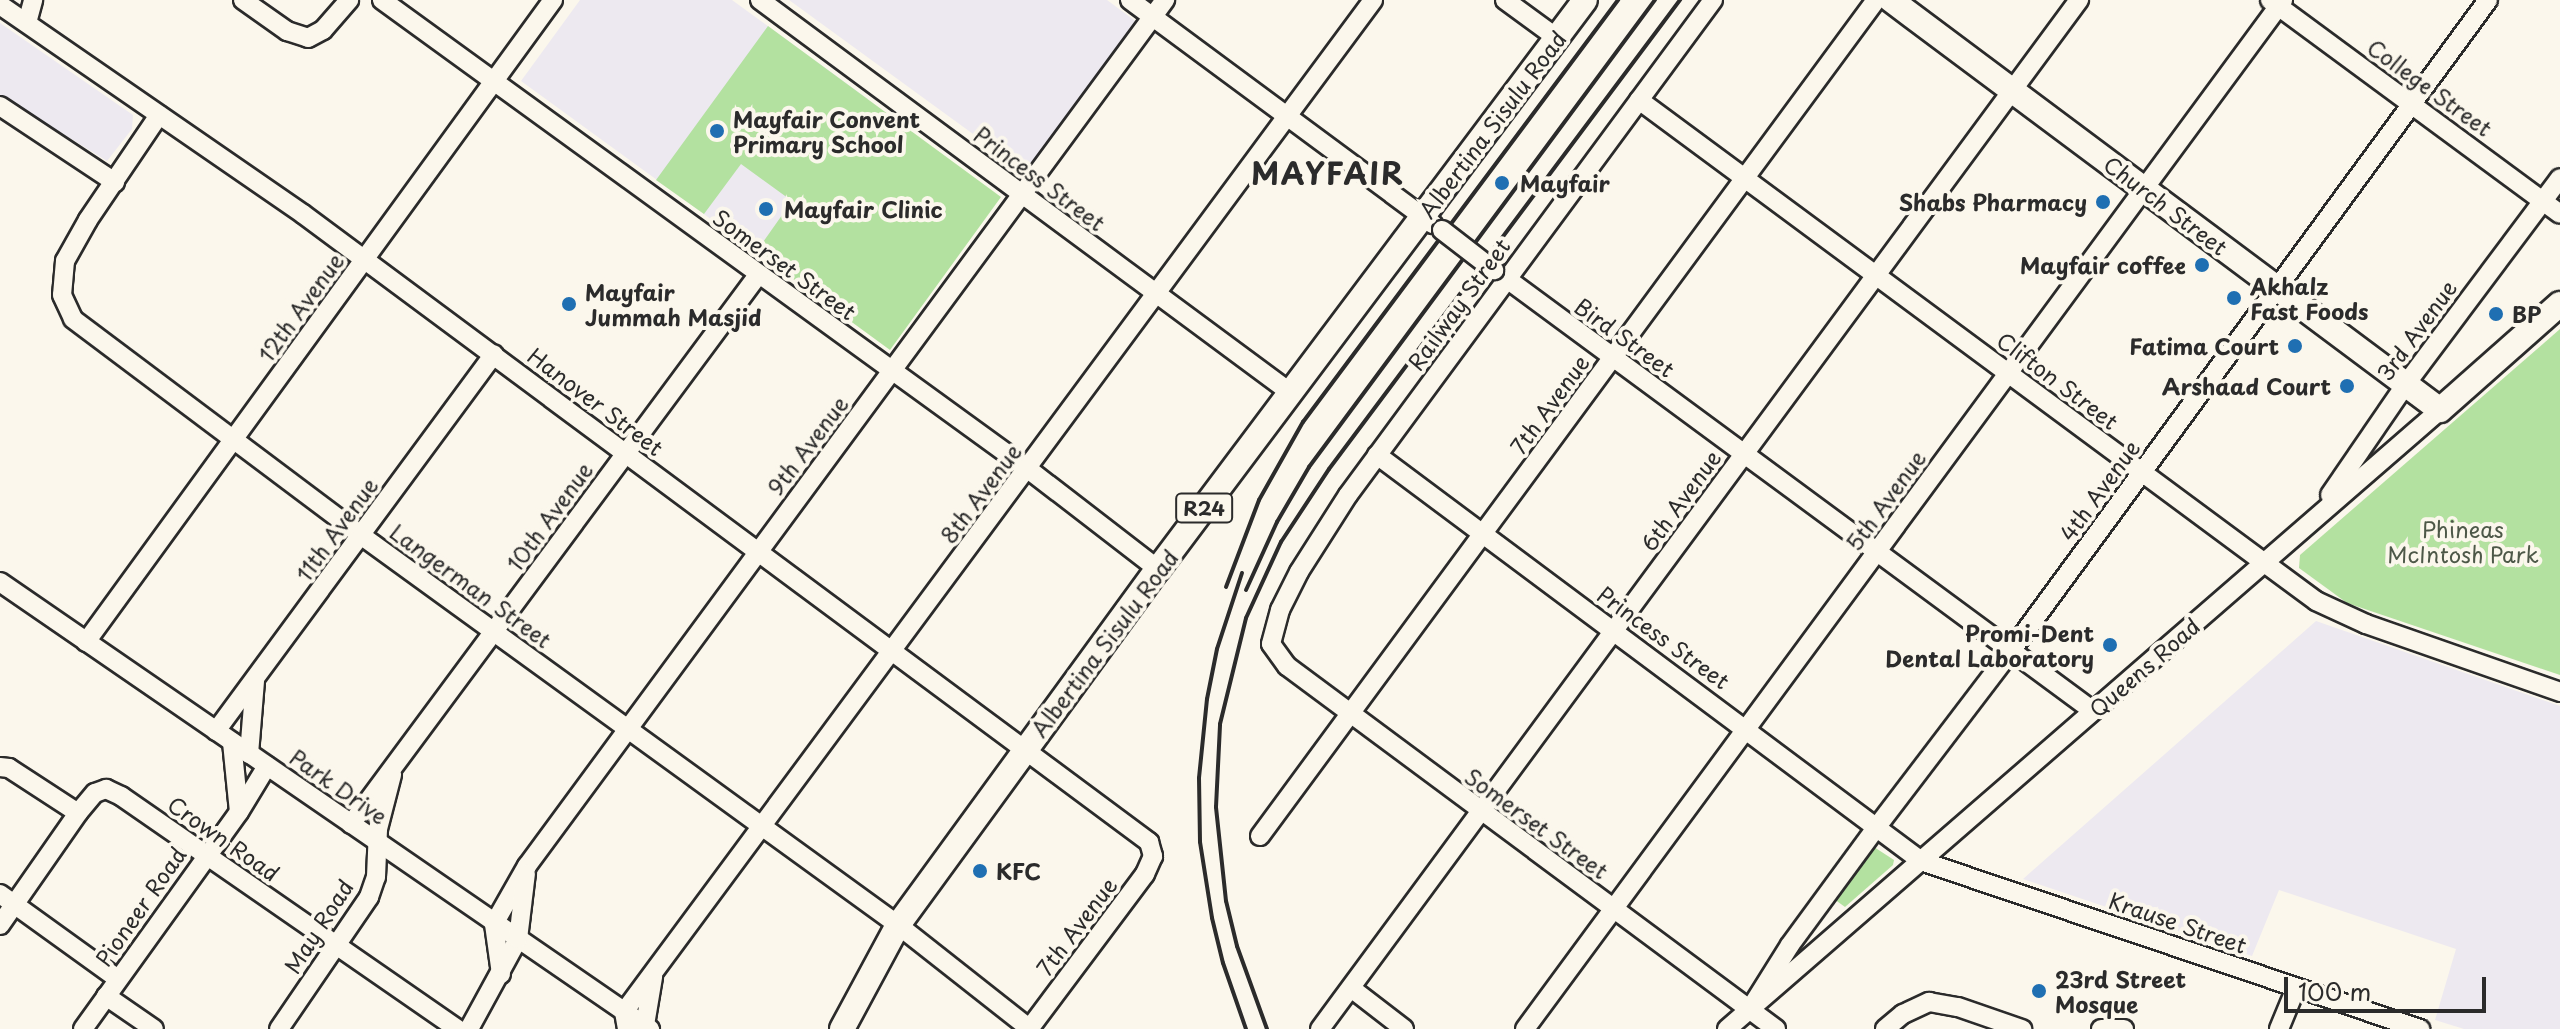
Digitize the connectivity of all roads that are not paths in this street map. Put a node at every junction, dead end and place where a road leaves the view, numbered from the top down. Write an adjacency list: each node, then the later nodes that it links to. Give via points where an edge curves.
1 (33, 0): 20 (street)
2 (243, 0): 3 (street, via 287,31 308,38 323,30)
3 (349, 0)
4 (382, 0): 22 (street, Somerset Street)
5 (553, 0): 22 (street, 12th Avenue)
6 (760, 0): 33 (street, Princess Street)
7 (1130, 0): 19 (street, Bird Street)
8 (1165, 0): 19 (street, 9th Avenue)
9 (1373, 0): 28 (street, 8th Avenue)
10 (1505, 0): 21 (street)
11 (1585, 0): 21 (main road, Albertina Sisulu Road / R24)
12 (1713, 0): 24 (street, Railway Street)
13 (1876, 0): 29 (street, 7th Avenue)
14 (1891, 0): 23 (main road, Church Street)
15 (2079, 0): 23 (street, 6th Avenue)
16 (2488, 0): 25 (street, 4th Avenue)
17 (2277, 2): 25 (street, College Street); 32 (street, 5th Avenue)
18 (0, 5): 20 (street, Hanover Street)
19 (1153, 16): 28 (street, Bird Street); 33 (street, 9th Avenue)
20 (27, 23): 27 (street, Hanover Street)
21 (1557, 38): 36 (main road, Albertina Sisulu Road / R24)
22 (492, 81): 37 (street, 12th Avenue); 39 (street, Somerset Street)
23 (2012, 90): 32 (main road, Church Street); 40 (street, 6th Avenue)
24 (1639, 100): 29 (street, Clifton Street); 38 (street, Railway Street)
25 (2412, 103): 34 (street, College Street); 41 (street, 4th Avenue)
26 (0, 106): 31 (street)
27 (159, 115): 31 (street, Langerman Street); 37 (street, Hanover Street)
28 (1287, 116): 36 (street, Bird Street); 42 (street, 8th Avenue)
29 (1745, 178): 40 (street, Clifton Street); 45 (street, 7th Avenue)
30 (2560, 178): 34 (street, 3rd Avenue)
31 (115, 182): 51 (street, Langerman Street, via 65,261 61,281 67,309 91,333)
32 (2144, 189): 41 (main road, Church Street); 47 (street, 5th Avenue)
33 (1024, 195): 42 (street, Princess Street); 46 (street, 9th Avenue)
34 (2543, 201): 35 (street, College Street); 48 (street, 3rd Avenue)
35 (2560, 214)
36 (1432, 223): 38 (street, Bird Street, bridge); 49 (main road, Albertina Sisulu Road / R24)
37 (364, 259): 44 (street, Hanover Street); 51 (street, 12th Avenue)
38 (1501, 274): 45 (street, Bird Street); 54 (street, Railway Street)
39 (758, 275): 46 (street, Somerset Street); 52 (street, 10th Avenue)
40 (1876, 275): 47 (street, Clifton Street); 53 (street, 6th Avenue)
41 (2277, 288): 48 (main road, Church Street); 56 (street, 4th Avenue)
42 (1155, 294): 49 (street, Princess Street); 55 (street, 8th Avenue)
43 (2560, 304): 50 (main road, Queens Road)
44 (494, 354): 52 (street, Hanover Street); 59 (street, 11th Avenue)
45 (1613, 357): 53 (street, Bird Street); 58 (street, 7th Avenue)
46 (892, 372): 55 (street, Somerset Street); 60 (street, 9th Avenue)
47 (2008, 373): 56 (street, Clifton Street); 61 (street, 5th Avenue)
48 (2406, 384): 50 (main road, Church Street); 57 (street, 3rd Avenue)
49 (1291, 393): 63 (main road, Albertina Sisulu Road / R24)
50 (2440, 410): 57 (street, Queens Road)
51 (234, 438): 59 (street, Langerman Street); 67 (street, 12th Avenue)
52 (625, 453): 60 (street, Hanover Street); 66 (street, 10th Avenue)
53 (1744, 454): 61 (street, Bird Street); 65 (street, 6th Avenue)
54 (1377, 455): 58 (street, Princess Street); 70 (street, Railway Street, via 1299,572 1271,634)
55 (1028, 469): 63 (street, Somerset Street); 68 (street, 8th Avenue)
56 (2142, 472): 62 (street, Clifton Street); 69 (street, 4th Avenue)
57 (2317, 514): 62 (street, Queens Road)
58 (1483, 533): 65 (street, Princess Street); 74 (street, 7th Avenue)
59 (362, 536): 66 (street, Langerman Street); 71 (street, 11th Avenue)
60 (758, 550): 68 (street, Hanover Street); 75 (street, 9th Avenue)
61 (1877, 552): 69 (street, Bird Street); 76 (street, 5th Avenue)
62 (2264, 563): 72 (street, Clifton Street, via 2339,614); 73 (street, Queens Road)
63 (1158, 569): 79 (main road, Albertina Sisulu Road / R24)
64 (0, 582): 67 (street, Park Drive)
65 (1614, 630): 76 (street, Princess Street); 86 (street, 6th Avenue)
66 (495, 631): 75 (street, Langerman Street); 81 (street, 10th Avenue)
67 (86, 642): 77 (street, Park Drive)
68 (893, 651): 79 (street, Hanover Street); 88 (street, 8th Avenue)
69 (2011, 651): 73 (street, Bird Street); 89 (street, 4th Avenue)
70 (1274, 652): 74 (street, Somerset Street)
71 (255, 678): 77 (street, 11th Avenue); 80 (street)
72 (2560, 692)
73 (2093, 711): 94 (street, Queens Road)
74 (1351, 712): 86 (street, Somerset Street); 90 (street, 7th Avenue)
75 (630, 728): 88 (street, Langerman Street); 95 (street, 9th Avenue)
76 (1747, 728): 89 (street, Princess Street); 97 (street, 5th Avenue)
77 (216, 731): 78 (street, Park Drive)
78 (232, 742): 80 (street, Park Drive); 84 (street)
79 (1025, 749): 92 (street, Hanover Street); 100 (main road, Albertina Sisulu Road / R24)
80 (249, 754): 82 (street, Park Drive)
81 (396, 761): 87 (street, 10th Avenue); 91 (street, May Road)
82 (267, 766): 84 (street, Pioneer Road); 87 (street, Park Drive)
83 (0, 767): 85 (street)
84 (239, 812): 93 (street, Pioneer Road)
85 (78, 813): 93 (street, Crown Road, via 95,793 110,790); 96 (street, Crown Road)
86 (1480, 813): 97 (street, Somerset Street); 105 (street, 6th Avenue)
87 (351, 824): 91 (street, Park Drive)
88 (763, 828): 100 (street, Langerman Street); 110 (street, 8th Avenue, via 653,974)
89 (1876, 828): 94 (street, Princess Street); 108 (street, 4th Avenue)
90 (1260, 836)
91 (377, 842): 98 (street, Park Drive); 102 (street, May Road, via 373,887)
92 (1153, 849): 117 (street, 7th Avenue, via 1145,874)
93 (205, 854): 102 (street, Crown Road); 104 (street, Pioneer Road)
94 (1921, 861): 106 (street, Krause Street); 108 (street, Queens Road)
95 (527, 866): 98 (street, 9th Avenue); 101 (street)
96 (7, 899): 99 (street, Crown Road); 104 (street)
97 (1614, 908): 108 (street, Somerset Street); 119 (street, 5th Avenue)
98 (494, 924): 101 (street, Park Drive); 103 (street)
99 (0, 925)
100 (898, 925): 116 (main road, Albertina Sisulu Road / R24); 117 (street, Langerman Street)
101 (518, 939): 103 (street); 110 (street, Park Drive)
102 (336, 945): 113 (street, May Road); 114 (street, Crown Road)
103 (501, 974): 115 (street)
104 (118, 979): 107 (street, Pioneer Road)
105 (1351, 988): 109 (street, 6th Avenue); 118 (street)
106 (2296, 988): 126 (street); 127 (street, Krause Street)
107 (106, 996): 111 (street, Pioneer Road); 112 (street)
108 (1750, 1009): 120 (street, Queens Road); 121 (street, Somerset Street)
109 (1326, 1021)
110 (636, 1024)
111 (83, 1029)
112 (154, 1029)
113 (279, 1029)
114 (457, 1029)
115 (469, 1029)
116 (842, 1029)
117 (1029, 1029)
118 (1404, 1029)
119 (1525, 1029)
120 (1727, 1029)
121 (1776, 1029)
122 (1885, 1029): 123 (street, via 1929,1002)
123 (2022, 1029)
124 (2101, 1029): 125 (street)
125 (2124, 1029)
126 (2279, 1029)
127 (2420, 1029)

